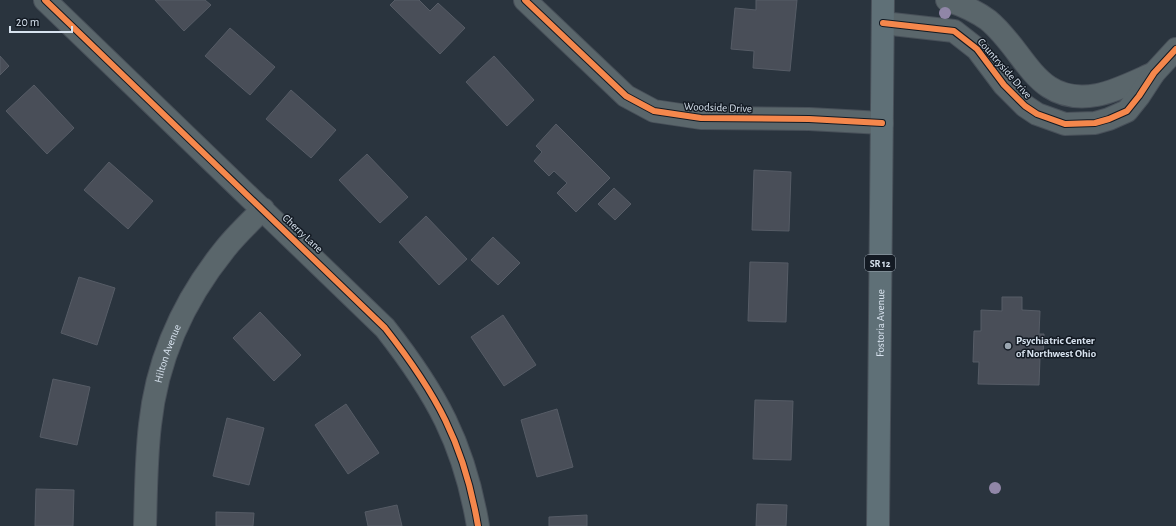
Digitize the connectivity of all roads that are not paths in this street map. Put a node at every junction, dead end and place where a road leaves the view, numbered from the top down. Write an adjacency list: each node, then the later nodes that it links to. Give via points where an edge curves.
1 (45, 0): 9 (street, Cherry Lane)
2 (525, 0): 8 (street, Woodside Drive, via 626,96 654,111 701,118)
3 (883, 0): 5 (main road, Fostoria Avenue / SR 12)
4 (947, 0): 7 (street, Countryside Drive, via 988,20 1040,80 1053,90 1067,95 1099,94 1118,89)
5 (883, 23): 7 (street, Countryside Drive, via 954,31 977,49 1004,85 1025,106 1037,114 1065,124 1095,123 1127,111); 8 (main road, Fostoria Avenue / SR 12)
6 (1176, 49): 7 (street, Countryside Drive)
7 (1154, 73)
8 (882, 123): 12 (main road, Fostoria Avenue / SR 12)
9 (263, 209): 10 (street, Hilton Avenue, via 226,248 199,284 170,338 161,366 150,426); 11 (street, Cherry Lane, via 385,328 413,364 430,390 457,445 467,474)
10 (145, 526)
11 (478, 526)
12 (878, 526)

